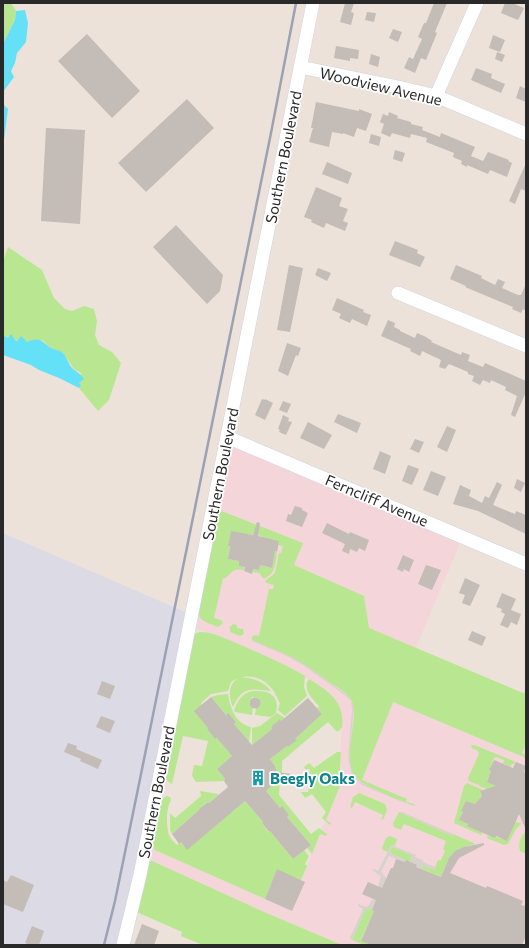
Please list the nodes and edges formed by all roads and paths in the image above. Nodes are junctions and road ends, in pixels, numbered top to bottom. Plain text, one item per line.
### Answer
1 (313, 3) edge
2 (477, 3) edge
3 (300, 67) junction
4 (436, 96) junction
5 (526, 134) edge
6 (398, 293) dead end
7 (526, 346) edge
8 (227, 437) junction
9 (526, 564) edge
10 (123, 945) edge

1 - 3 street, Southern Boulevard
2 - 4 street
3 - 4 street, Woodview Avenue
3 - 8 street, Southern Boulevard
4 - 5 street, Woodview Avenue
6 - 7 street
8 - 9 street, Ferncliff Avenue
8 - 10 street, Southern Boulevard

